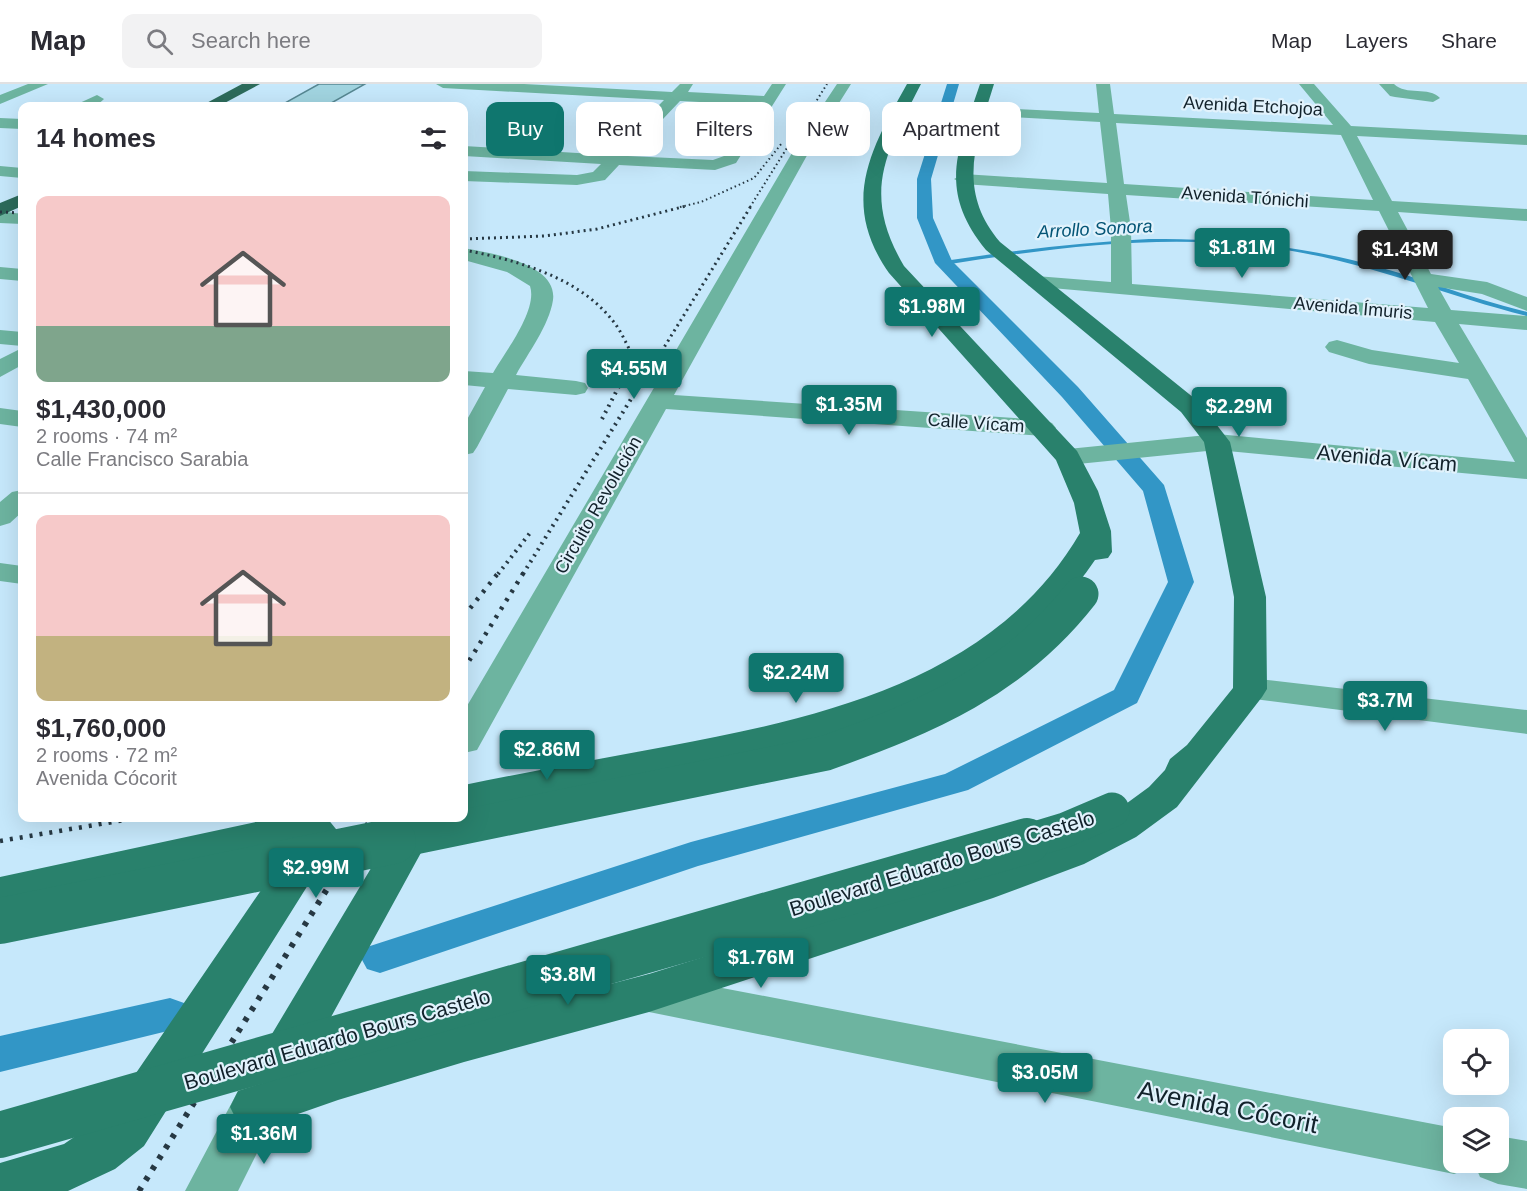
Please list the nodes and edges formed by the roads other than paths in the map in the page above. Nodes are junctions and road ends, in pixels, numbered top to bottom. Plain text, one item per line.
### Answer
1 (19, 84) edge
2 (41, 84) edge
3 (252, 84) edge
4 (442, 84) edge
5 (689, 84) edge
6 (779, 84) edge
7 (844, 84) edge
8 (914, 84) edge
9 (987, 84) edge
10 (1103, 84) edge
11 (1306, 84) edge
12 (1386, 84) edge
13 (472, 85) edge
14 (0, 91) edge
15 (677, 96) junction
16 (1433, 98) dead end
17 (97, 99) dead end
18 (0, 100) edge
19 (448, 101) dead end
20 (767, 101) junction
21 (90, 102) edge
22 (216, 102) edge
23 (981, 102) edge
24 (1021, 113) edge
25 (1108, 118) junction
26 (0, 123) edge
27 (18, 124) edge
28 (1346, 130) junction
29 (1527, 140) edge
30 (468, 152) edge
31 (968, 156) edge
32 (615, 161) junction
33 (0, 171) edge
34 (18, 173) edge
35 (468, 176) edge
36 (963, 179) junction
37 (1116, 189) junction
38 (18, 201) edge
39 (1387, 206) junction
40 (0, 210) edge
41 (1527, 215) edge
42 (0, 217) edge
43 (18, 219) edge
44 (468, 255) edge
45 (0, 273) edge
46 (18, 275) edge
47 (1426, 279) junction
48 (1036, 282) junction
49 (1122, 289) junction
50 (1527, 304) edge
51 (1443, 316) junction
52 (0, 320) edge
53 (1527, 323) edge
54 (14, 340) edge
55 (1337, 347) dead end
56 (0, 370) edge
57 (1476, 373) junction
58 (468, 378) edge
59 (500, 382) junction
60 (576, 388) dead end
61 (658, 401) junction
62 (0, 416) edge
63 (18, 418) edge
64 (1043, 428) junction
65 (468, 440) edge
66 (1211, 443) junction
67 (1075, 456) junction
68 (1527, 460) edge
69 (1527, 471) edge
70 (18, 501) edge
71 (0, 517) edge
72 (1096, 531) junction
73 (0, 556) edge
74 (18, 558) edge
75 (0, 572) edge
76 (18, 574) edge
77 (1250, 689) junction
78 (1527, 723) edge
79 (468, 734) edge
80 (1200, 754) junction
81 (468, 797) edge
82 (418, 822) edge
83 (0, 893) edge
84 (0, 921) edge
85 (649, 993) junction
86 (255, 1107) junction
87 (0, 1135) edge
88 (1443, 1149) edge
89 (1509, 1162) edge
90 (1527, 1165) edge
91 (0, 1187) edge
92 (211, 1191) edge

1 - 14 street
2 - 18 street
3 - 22 highway
4 - 13 street
5 - 15 street
6 - 20 street
7 - 61 street, Circuito Revolución
8 - 64 main road
9 - 23 main road
10 - 25 street
11 - 28 street
12 - 16 street
13 - 15 street
13 - 19 street
15 - 20 street
15 - 32 street
17 - 21 street
20 - 32 street
24 - 25 street, Avenida Etchojoa
25 - 28 street, Avenida Etchojoa
25 - 37 street
26 - 27 street
28 - 29 street, Avenida Etchojoa
28 - 39 street
30 - 32 street
31 - 36 main road
32 - 35 street
33 - 34 street
36 - 37 street, Avenida Tónichi
36 - 48 main road
37 - 39 street, Avenida Tónichi
37 - 49 street
38 - 40 highway
39 - 41 street, Avenida Tónichi
39 - 47 street
42 - 43 street
44 - 59 street
45 - 46 street
47 - 50 street
47 - 51 street
48 - 49 street, Avenida Ímuris
48 - 66 main road
49 - 51 street, Avenida Ímuris
51 - 53 street, Avenida Ímuris
51 - 57 street
52 - 54 street
54 - 56 street
55 - 57 street
57 - 68 street
58 - 59 street
59 - 60 street
59 - 65 street
61 - 64 street, Calle Vícam
61 - 79 street, Circuito Revolución
62 - 63 street
64 - 67 main road
66 - 67 street, Avenida Vícam
66 - 69 street, Avenida Vícam
66 - 77 main road
67 - 72 main road
70 - 71 street
72 - 81 main road
72 - 84 main road, bridge
73 - 74 street
75 - 76 street
77 - 78 street
77 - 80 main road, Boulevard Eduardo Bours Castelo
80 - 85 main road
80 - 87 main road, Boulevard Eduardo Bours Castelo, bridge
82 - 86 main road
83 - 91 main road
85 - 86 main road
85 - 88 street, Avenida Cócorit
86 - 92 street
89 - 90 street

